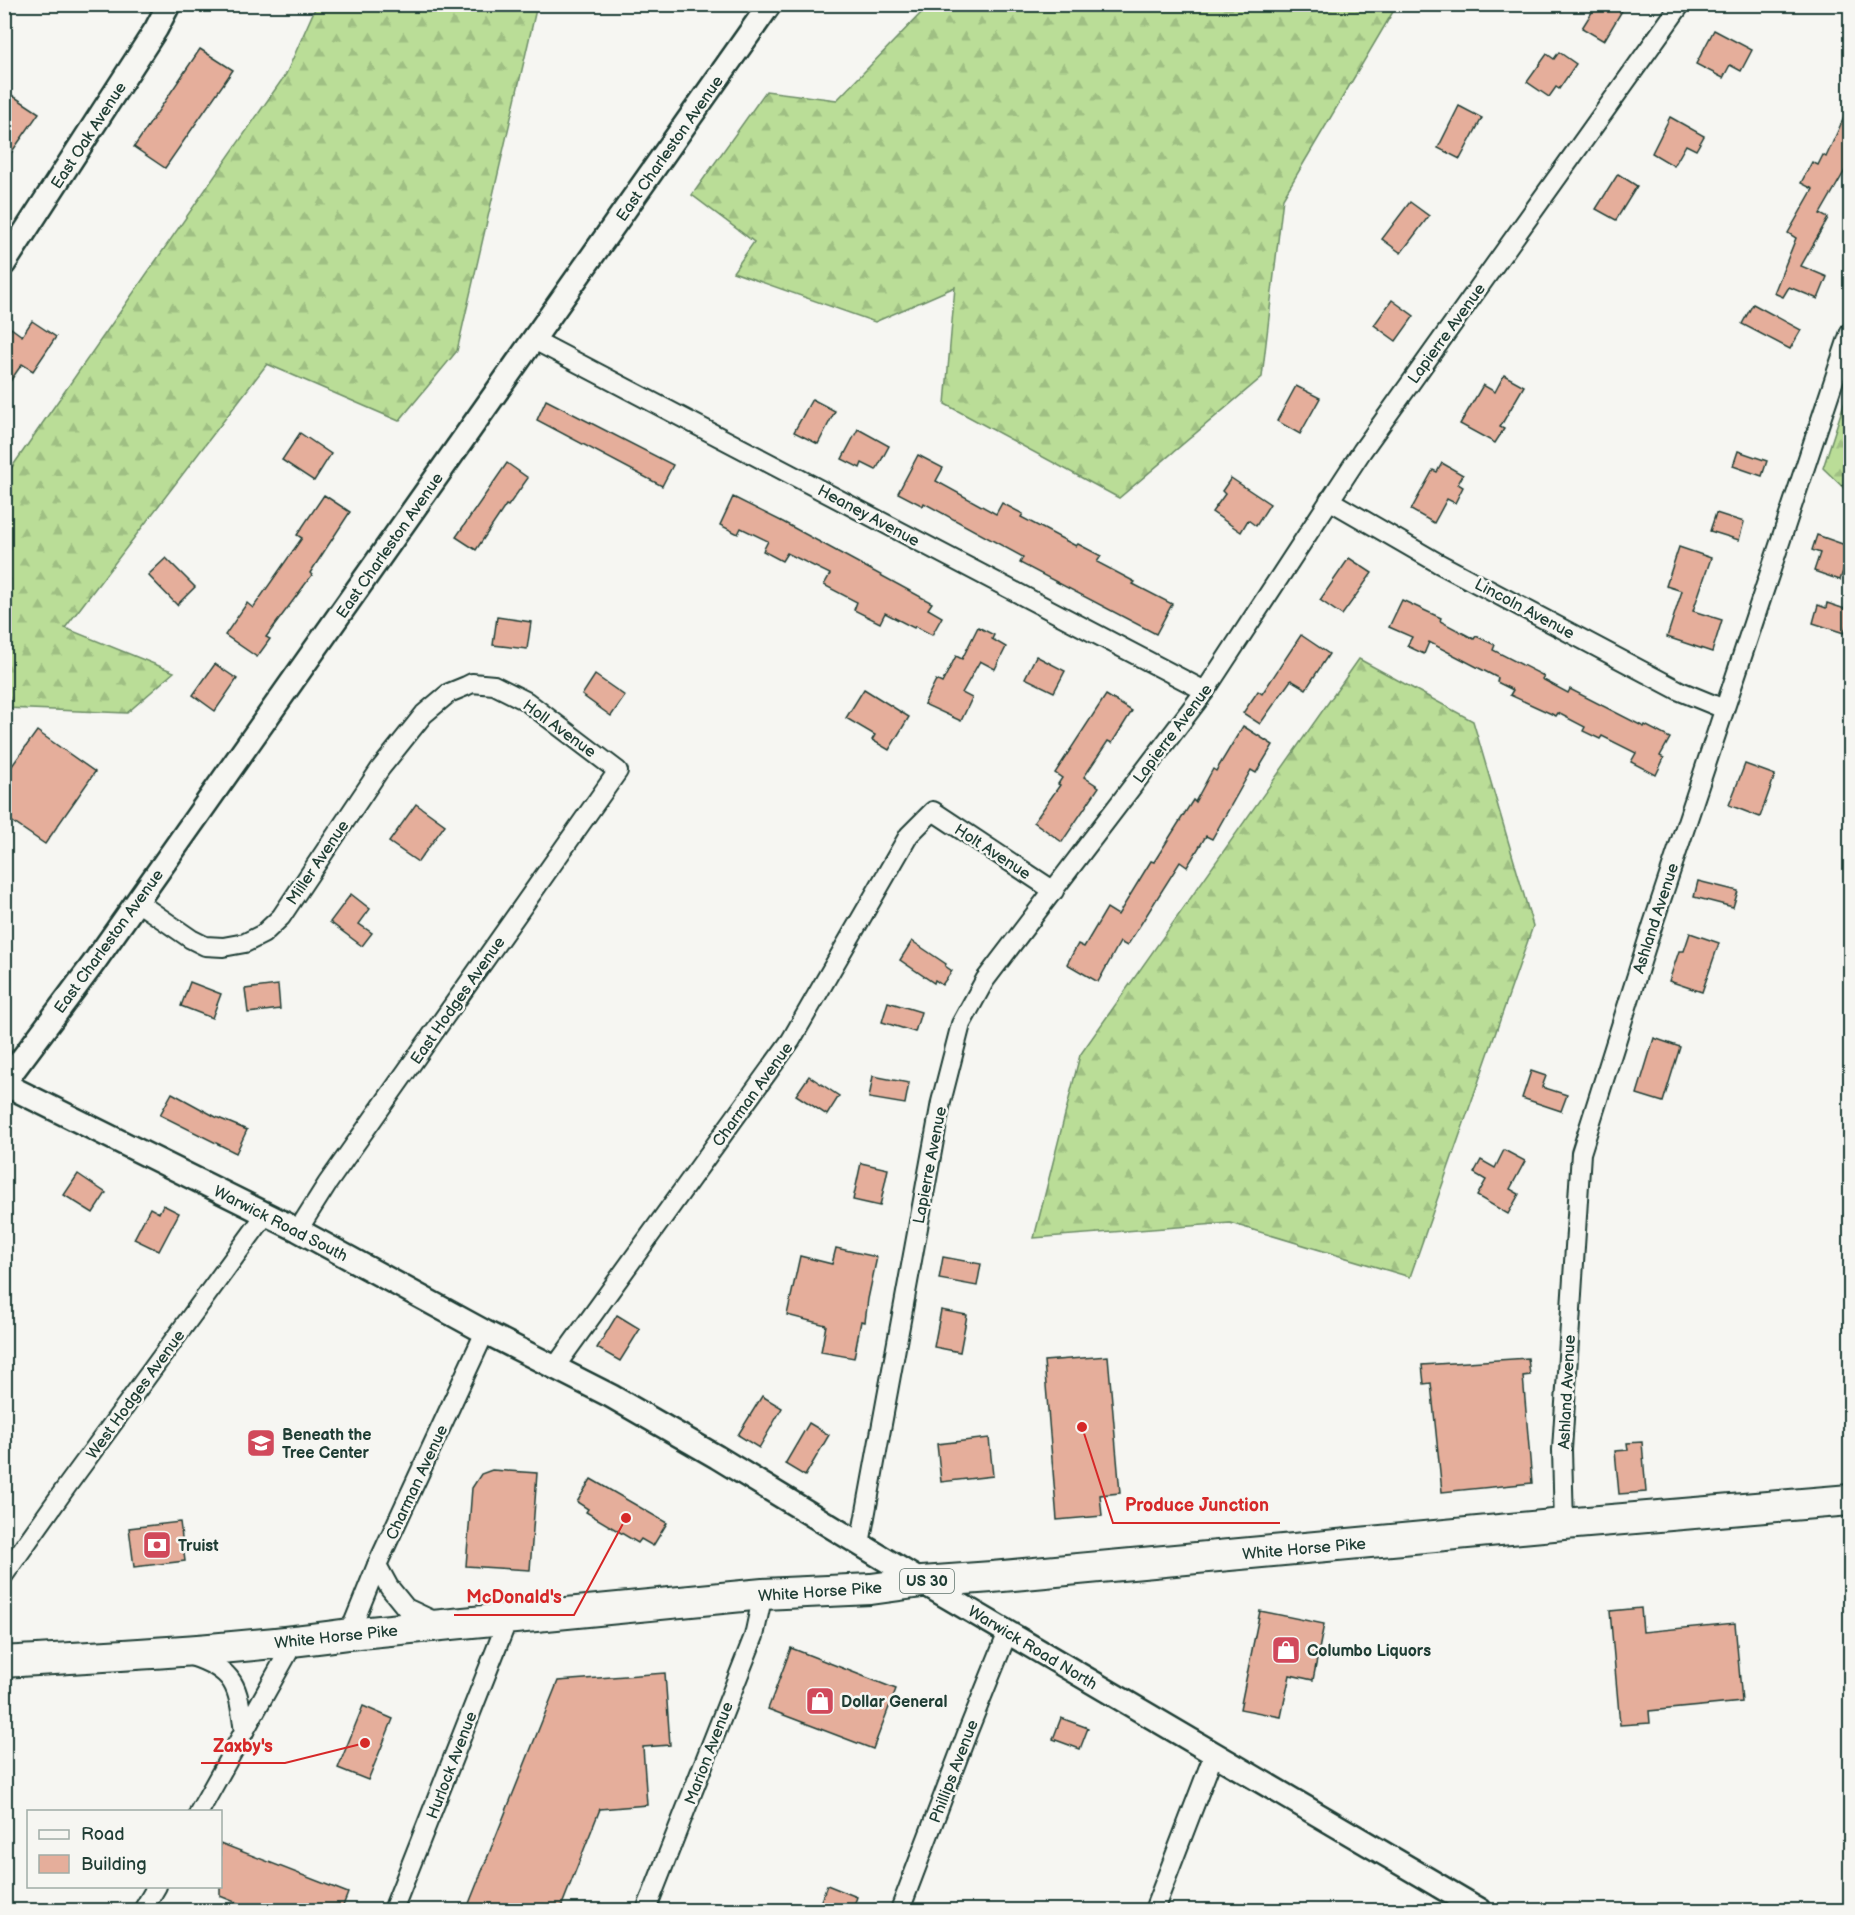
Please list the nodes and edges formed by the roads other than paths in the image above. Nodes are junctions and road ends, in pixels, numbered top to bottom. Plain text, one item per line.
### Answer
1 (169, 4) edge
2 (770, 4) edge
3 (1681, 4) edge
4 (4, 264) edge
5 (1850, 335) edge
6 (534, 340) junction
7 (1329, 500) junction
8 (466, 686) joint
9 (1205, 691) junction
10 (1724, 710) junction
11 (618, 771) joint
12 (933, 811) joint
13 (1054, 891) junction
14 (136, 901) junction
15 (4, 1083) edge
16 (266, 1214) junction
17 (298, 1230) junction
18 (485, 1332) junction
19 (555, 1367) junction
20 (1851, 1500) edge
21 (1564, 1524) junction
22 (860, 1544) junction
23 (377, 1565) junction
24 (4, 1575) edge
25 (922, 1582) junction
26 (763, 1594) junction
27 (508, 1619) junction
28 (443, 1625) junction
29 (1008, 1632) junction
30 (349, 1634) junction
31 (294, 1642) junction
32 (178, 1651) junction
33 (4, 1662) edge
34 (244, 1732) junction
35 (1214, 1754) junction
36 (200, 1810) edge
37 (156, 1888) edge
38 (1455, 1904) edge
39 (143, 1911) edge
40 (393, 1911) edge
41 (646, 1911) edge
42 (900, 1911) edge
43 (1154, 1911) edge
44 (1480, 1911) edge

1 - 4 street, East Oak Avenue
2 - 6 street, East Charleston Avenue
3 - 7 street, Lapierre Avenue
5 - 10 street, Ashland Avenue
6 - 9 street, Heaney Avenue
6 - 14 street, East Charleston Avenue
7 - 9 street, Lapierre Avenue
7 - 10 street, Lincoln Avenue
8 - 11 street, Holl Avenue
8 - 14 street, Miller Avenue
9 - 13 street, Lapierre Avenue
10 - 21 street, Ashland Avenue
11 - 17 street, East Hodges Avenue
12 - 13 street, Holt Avenue
12 - 19 street, Charman Avenue
13 - 22 street, Lapierre Avenue
14 - 15 street, East Charleston Avenue
15 - 16 street, Warwick Road South
16 - 17 street, Warwick Road South
16 - 24 street, West Hodges Avenue
17 - 18 street, Warwick Road South
18 - 19 street, Warwick Road South
18 - 23 street, Charman Avenue
19 - 22 street, Warwick Road North
20 - 21 highway, White Horse Pike / US 30
21 - 25 highway, White Horse Pike / US 30
22 - 25 street, Warwick Road North
23 - 28 street
23 - 30 street, Charman Avenue
25 - 26 highway, White Horse Pike / US 30
25 - 29 street, Warwick Road North
26 - 27 highway, White Horse Pike / US 30
26 - 41 street, Marion Avenue
27 - 28 highway, White Horse Pike / US 30
27 - 40 street, Hurlock Avenue
28 - 30 highway, White Horse Pike / US 30
29 - 35 street, Warwick Road North
29 - 42 street, Phillips Avenue
30 - 31 highway, White Horse Pike / US 30
31 - 32 highway, White Horse Pike / US 30
31 - 34 street
32 - 33 highway, White Horse Pike / US 30
32 - 34 street
34 - 36 street
35 - 38 street, Warwick Road North
35 - 43 street
37 - 39 street
38 - 44 street, Warwick Road North

